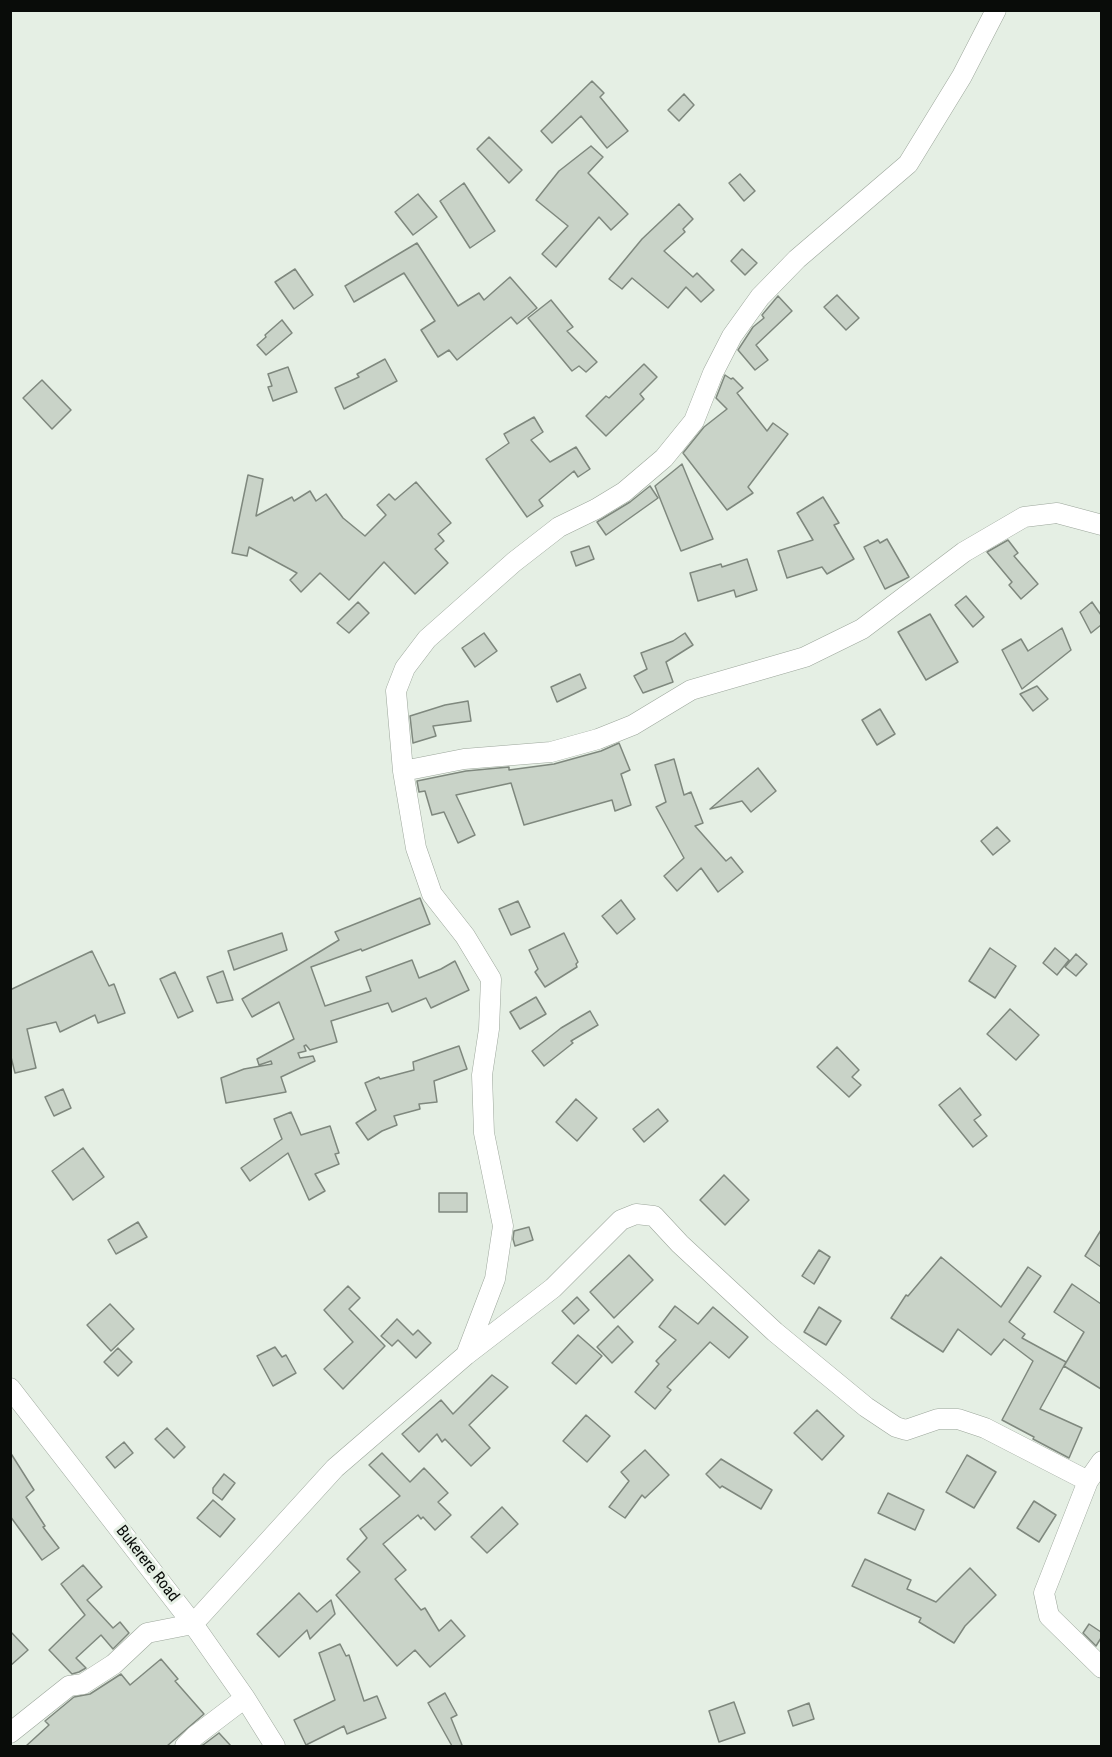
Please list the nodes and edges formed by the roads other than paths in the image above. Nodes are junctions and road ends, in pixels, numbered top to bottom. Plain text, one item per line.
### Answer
1 (996, 10) edge
2 (1101, 525) edge
3 (403, 771) junction
4 (466, 1355) junction
5 (11, 1391) edge
6 (1101, 1461) edge
7 (1088, 1481) junction
8 (193, 1624) junction
9 (1101, 1668) edge
10 (245, 1698) junction
11 (10, 1733) edge
12 (185, 1746) edge
13 (275, 1746) edge

1 - 3 street
2 - 3 street
3 - 4 street
4 - 7 street
4 - 8 street
5 - 8 street, Bukerere Road
6 - 7 street
7 - 9 street
8 - 10 street, Bukerere Road
8 - 11 street
10 - 12 street
10 - 13 street, Bukerere Road

